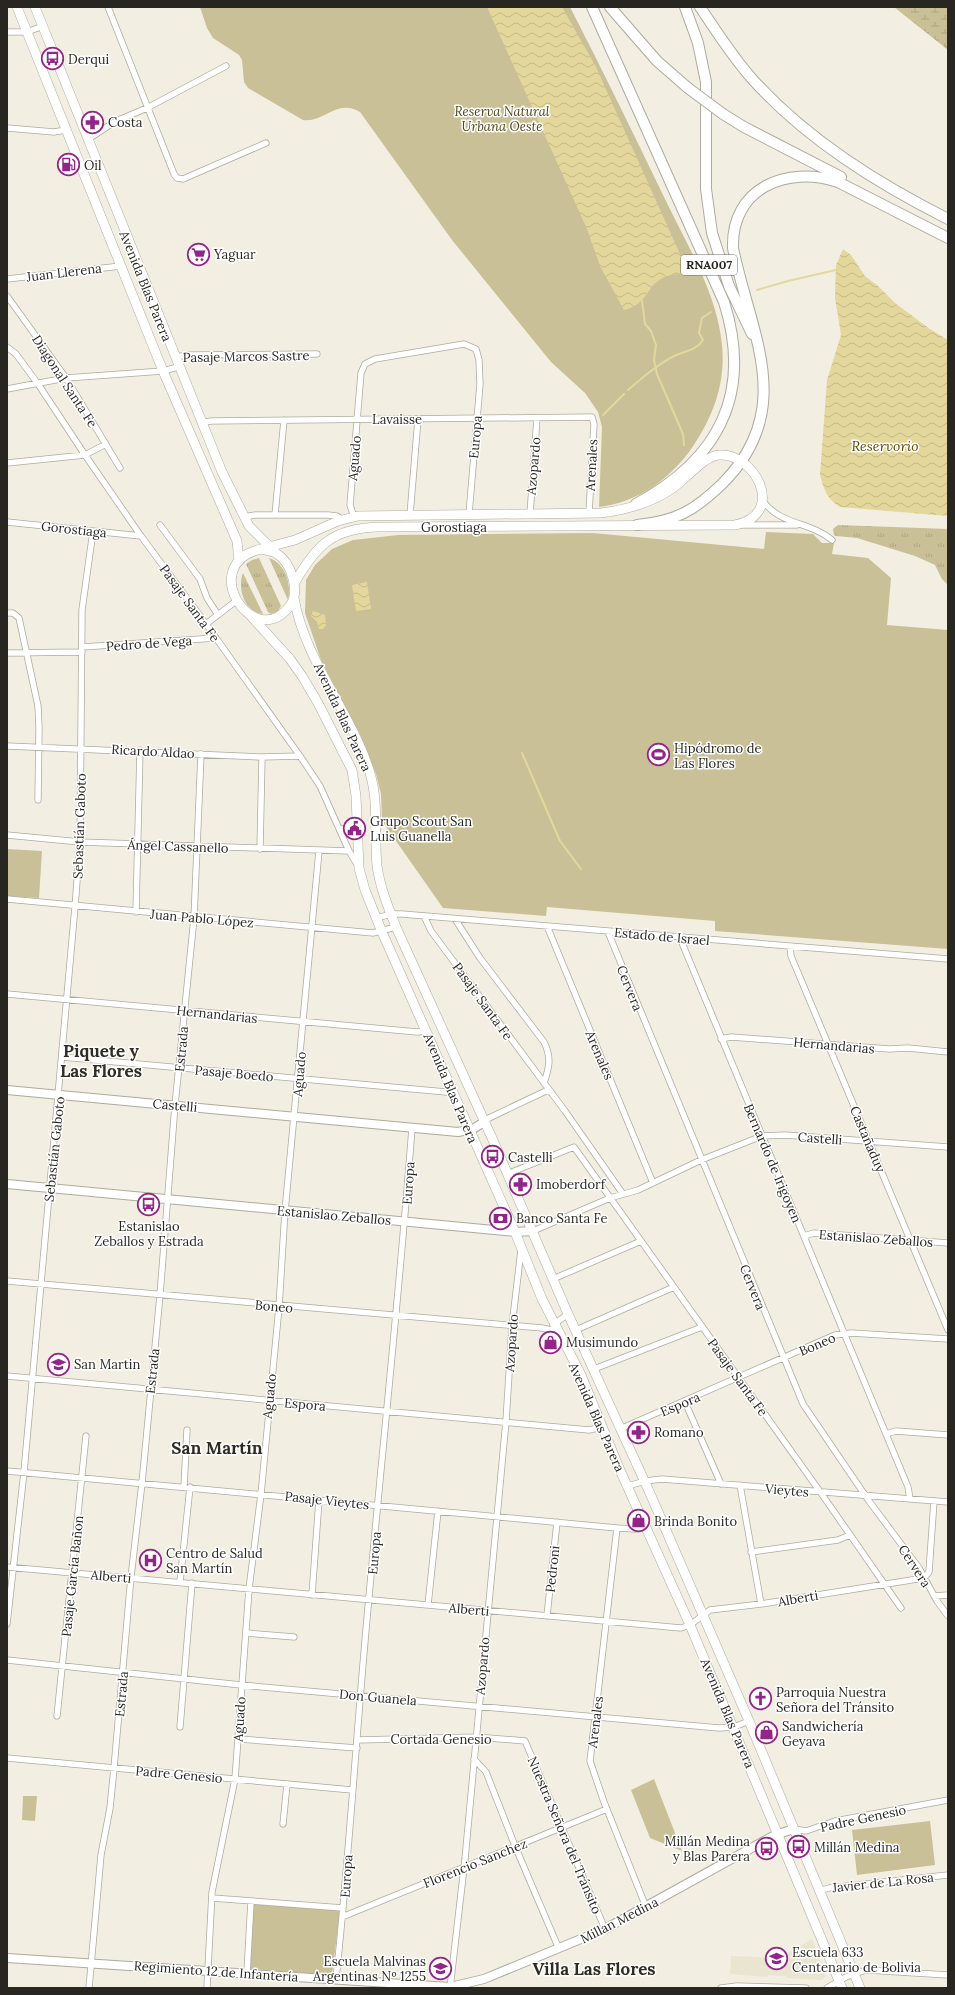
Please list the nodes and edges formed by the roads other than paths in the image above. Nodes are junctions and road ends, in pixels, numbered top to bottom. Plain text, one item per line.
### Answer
1 (17, 7) edge
2 (35, 7) edge
3 (108, 7) edge
4 (592, 7) edge
5 (610, 7) edge
6 (685, 7) edge
7 (700, 7) edge
8 (43, 26) junction
9 (7, 32) edge
10 (27, 32) junction
11 (226, 66) dead end
12 (148, 108) junction
13 (7, 128) edge
14 (66, 130) junction
15 (87, 140) junction
16 (266, 143) dead end
17 (948, 219) edge
18 (948, 233) edge
19 (948, 238) edge
20 (121, 266) junction
21 (7, 279) edge
22 (7, 296) edge
23 (7, 347) edge
24 (760, 352) junction
25 (317, 354) dead end
26 (174, 357) junction
27 (178, 367) junction
28 (163, 371) junction
29 (361, 374) joint
30 (66, 378) junction
31 (38, 384) junction
32 (7, 389) edge
33 (592, 417) joint
34 (537, 418) junction
35 (358, 419) junction
36 (418, 419) junction
37 (476, 419) junction
38 (284, 420) junction
39 (201, 423) junction
40 (106, 444) junction
41 (85, 455) junction
42 (741, 462) junction
43 (7, 463) edge
44 (120, 468) dead end
45 (762, 500) junction
46 (636, 504) junction
47 (589, 513) junction
48 (454, 514) junction
49 (469, 514) junction
50 (530, 514) junction
51 (275, 515) junction
52 (410, 515) junction
53 (244, 517) junction
54 (354, 517) junction
55 (343, 520) junction
56 (7, 522) edge
57 (160, 525) dead end
58 (637, 525) junction
59 (736, 525) junction
60 (801, 526) junction
61 (453, 527) junction
62 (93, 531) junction
63 (141, 536) junction
64 (832, 540) dead end
65 (270, 546) junction
66 (261, 549) junction
67 (276, 554) junction
68 (239, 561) junction
69 (294, 584) junction
70 (294, 598) junction
71 (236, 602) junction
72 (10, 613) edge
73 (249, 614) junction
74 (218, 615) junction
75 (206, 624) junction
76 (216, 638) junction
77 (82, 650) junction
78 (25, 652) junction
79 (7, 653) edge
80 (7, 746) edge
81 (39, 747) junction
82 (81, 748) junction
83 (140, 750) junction
84 (201, 754) junction
85 (300, 756) junction
86 (262, 757) junction
87 (38, 800) dead end
88 (357, 821) junction
89 (338, 828) junction
90 (7, 835) edge
91 (80, 842) junction
92 (138, 844) junction
93 (197, 846) junction
94 (260, 849) junction
95 (319, 851) junction
96 (349, 851) junction
97 (359, 868) junction
98 (7, 899) edge
99 (75, 907) junction
100 (136, 912) junction
101 (391, 914) junction
102 (424, 916) junction
103 (194, 918) junction
104 (377, 918) junction
105 (455, 919) junction
106 (546, 926) junction
107 (396, 927) junction
108 (312, 928) junction
109 (382, 932) junction
110 (608, 932) junction
111 (680, 938) junction
112 (790, 947) junction
113 (948, 959) edge
114 (7, 994) edge
115 (7, 998) edge
116 (67, 1000) junction
117 (184, 1011) junction
118 (303, 1023) junction
119 (426, 1031) junction
120 (721, 1039) junction
121 (828, 1043) junction
122 (948, 1052) edge
123 (62, 1057) junction
124 (179, 1068) junction
125 (298, 1078) junction
126 (544, 1083) junction
127 (7, 1090) edge
128 (548, 1090) junction
129 (453, 1091) junction
130 (59, 1094) junction
131 (175, 1105) junction
132 (295, 1116) junction
133 (484, 1122) junction
134 (412, 1128) junction
135 (469, 1131) junction
136 (762, 1136) junction
137 (869, 1142) junction
138 (948, 1148) edge
139 (701, 1160) junction
140 (507, 1174) junction
141 (653, 1183) junction
142 (7, 1184) edge
143 (50, 1188) junction
144 (623, 1194) junction
145 (610, 1198) junction
146 (168, 1200) junction
147 (285, 1211) junction
148 (405, 1222) junction
149 (533, 1231) junction
150 (515, 1232) junction
151 (804, 1236) junction
152 (911, 1239) junction
153 (641, 1241) junction
154 (948, 1243) edge
155 (521, 1248) junction
156 (553, 1279) junction
157 (7, 1281) edge
158 (41, 1284) junction
159 (674, 1287) junction
160 (160, 1295) junction
161 (278, 1307) junction
162 (568, 1314) junction
163 (396, 1317) junction
164 (554, 1324) junction
165 (512, 1326) junction
166 (702, 1327) junction
167 (542, 1328) junction
168 (576, 1330) junction
169 (948, 1330) edge
170 (844, 1333) junction
171 (560, 1338) junction
172 (948, 1338) edge
173 (783, 1359) junction
174 (594, 1369) junction
175 (7, 1376) edge
176 (739, 1378) junction
177 (32, 1379) junction
178 (150, 1390) junction
179 (268, 1401) junction
180 (685, 1402) junction
181 (388, 1412) junction
182 (506, 1421) junction
183 (603, 1427) junction
184 (620, 1429) junction
185 (187, 1430) dead end
186 (886, 1434) junction
187 (948, 1435) edge
188 (86, 1436) dead end
189 (7, 1471) edge
190 (24, 1472) junction
191 (82, 1477) junction
192 (645, 1481) junction
193 (142, 1482) junction
194 (721, 1484) junction
195 (740, 1485) junction
196 (628, 1486) junction
197 (184, 1487) junction
198 (190, 1487) junction
199 (822, 1493) junction
200 (261, 1494) junction
201 (866, 1496) junction
202 (910, 1499) junction
203 (319, 1500) junction
204 (934, 1501) junction
205 (948, 1502) edge
206 (378, 1505) junction
207 (438, 1511) junction
208 (496, 1517) junction
209 (557, 1522) junction
210 (647, 1527) junction
211 (616, 1528) junction
212 (850, 1535) junction
213 (752, 1552) junction
214 (10, 1567) edge
215 (72, 1573) junction
216 (131, 1577) junction
217 (924, 1578) junction
218 (180, 1582) junction
219 (192, 1583) junction
220 (883, 1583) junction
221 (249, 1589) junction
222 (312, 1595) junction
223 (948, 1595) edge
224 (934, 1596) junction
225 (370, 1600) junction
226 (761, 1604) junction
227 (428, 1606) junction
228 (900, 1608) dead end
229 (487, 1611) junction
230 (702, 1614) junction
231 (547, 1616) junction
232 (948, 1616) edge
233 (606, 1622) junction
234 (7, 1624) edge
235 (690, 1625) junction
236 (246, 1633) junction
237 (294, 1637) dead end
238 (7, 1660) edge
239 (62, 1666) junction
240 (123, 1672) junction
241 (184, 1678) junction
242 (241, 1685) junction
243 (361, 1695) junction
244 (479, 1707) junction
245 (57, 1716) dead end
246 (595, 1717) junction
247 (749, 1721) junction
248 (180, 1727) dead end
249 (734, 1727) junction
250 (476, 1737) junction
251 (238, 1739) junction
252 (358, 1740) junction
253 (525, 1741) joint
254 (357, 1748) junction
255 (7, 1758) edge
256 (474, 1759) junction
257 (114, 1768) junction
258 (235, 1779) junction
259 (287, 1784) junction
260 (352, 1790) junction
261 (948, 1800) edge
262 (607, 1809) junction
263 (283, 1824) dead end
264 (560, 1828) junction
265 (794, 1829) junction
266 (779, 1834) junction
267 (515, 1846) junction
268 (464, 1868) junction
269 (948, 1875) edge
270 (819, 1891) junction
271 (212, 1898) junction
272 (251, 1901) junction
273 (646, 1907) junction
274 (343, 1908) junction
275 (342, 1917) junction
276 (605, 1929) junction
277 (559, 1949) junction
278 (7, 1958) edge
279 (91, 1964) junction
280 (208, 1971) junction
281 (247, 1973) junction
282 (854, 1974) junction
283 (948, 1975) edge
284 (336, 1979) junction
285 (841, 1985) edge
286 (89, 1988) edge
287 (207, 1988) edge
288 (450, 1988) edge
289 (721, 1988) edge
290 (806, 1988) edge
291 (827, 1988) edge
292 (860, 1988) edge

1 - 10 main road, Avenida Blas Parera
2 - 8 main road, Avenida Blas Parera
3 - 12 street
4 - 46 highway, RNA007
5 - 18 highway, bridge
6 - 24 highway, RNA007
7 - 17 highway
8 - 10 street
8 - 15 main road, Avenida Blas Parera
9 - 10 street
10 - 14 main road, Avenida Blas Parera
11 - 12 street
12 - 15 street
12 - 16 street
13 - 14 street
14 - 20 main road, Avenida Blas Parera
15 - 26 main road, Avenida Blas Parera
19 - 24 highway
20 - 21 street, Juan Llerena
20 - 28 main road, Avenida Blas Parera
22 - 30 street, Diagonal Santa Fe
23 - 31 street, Pasaje Santa Fe
24 - 42 highway, RNA007
25 - 26 street, Pasaje Marcos Sastre
26 - 27 main road, Avenida Blas Parera
27 - 28 street
27 - 39 main road, Avenida Blas Parera
28 - 30 street
28 - 68 main road, Avenida Blas Parera
29 - 35 street, Aguado
29 - 37 street, Europa
30 - 31 street
30 - 40 street, Diagonal Santa Fe
31 - 32 street
31 - 41 street, Pasaje Santa Fe
33 - 34 street, Lavaisse
33 - 47 street, Arenales
34 - 37 street, Lavaisse
34 - 50 street, Azopardo
35 - 36 street, Lavaisse
35 - 38 street, Lavaisse
35 - 54 street, Aguado
36 - 37 street, Lavaisse
36 - 52 street
37 - 49 street, Europa
38 - 39 street, Lavaisse
38 - 51 street
39 - 53 main road, Avenida Blas Parera
40 - 41 street
40 - 44 street, Diagonal Santa Fe
41 - 43 street
41 - 63 street, Pasaje Santa Fe
42 - 45 main road
42 - 46 main road, Gorostiaga
42 - 58 highway, RNA007
45 - 59 main road
45 - 60 street
46 - 47 main road, Gorostiaga
47 - 50 main road, Gorostiaga
48 - 49 main road, Gorostiaga
48 - 52 main road, Gorostiaga
48 - 61 main road
49 - 50 main road, Gorostiaga
51 - 53 street, Gorostiaga
51 - 55 street, Gorostiaga
52 - 54 main road, Gorostiaga
53 - 65 main road, Avenida Blas Parera
54 - 55 main road, Gorostiaga
55 - 65 main road, Gorostiaga
56 - 62 street, Gorostiaga
57 - 74 street
58 - 59 main road, Gorostiaga
58 - 61 main road, Gorostiaga
59 - 60 street
60 - 64 street
61 - 69 main road, Gorostiaga
62 - 63 street, Gorostiaga
62 - 77 street, Sebastián Gaboto
63 - 75 street, Pasaje Santa Fe
65 - 66 main road, Gorostiaga
65 - 67 main road, Avenida Blas Parera
66 - 67 main road
66 - 68 main road, Gorostiaga
67 - 69 main road
68 - 71 main road
69 - 70 main road
70 - 73 main road
70 - 101 main road, Avenida Blas Parera
71 - 73 main road
71 - 74 street, Pedro de Vega
72 - 78 street
73 - 88 main road, Avenida Blas Parera
74 - 75 street, Pedro de Vega
75 - 76 street, Pasaje Santa Fe
76 - 77 street, Pedro de Vega
76 - 85 street, Pasaje Santa Fe
77 - 78 street, Pedro de Vega
77 - 82 street, Sebastián Gaboto
78 - 79 street, Pedro de Vega
78 - 81 street
80 - 81 street, Ricardo Aldao
81 - 82 street, Ricardo Aldao
81 - 87 street
82 - 83 street, Ricardo Aldao
82 - 91 street, Sebastián Gaboto
83 - 84 street, Ricardo Aldao
83 - 92 street
84 - 86 street, Ricardo Aldao
84 - 93 street, Estrada
85 - 86 street, Ricardo Aldao
85 - 89 street, Pasaje Santa Fe
86 - 94 street
88 - 89 street
88 - 97 main road, Avenida Blas Parera
89 - 96 street, Pasaje Santa Fe
90 - 91 street, Ángel Cassanello
91 - 92 street, Ángel Cassanello
91 - 99 street, Sebastián Gaboto
92 - 93 street, Ángel Cassanello
92 - 100 street
93 - 94 street, Ángel Cassanello
93 - 103 street, Estrada
94 - 95 street, Ángel Cassanello
95 - 96 street, Ángel Cassanello
95 - 108 street, Aguado
96 - 97 street, Pasaje Santa Fe
97 - 104 main road, Avenida Blas Parera
98 - 99 street, Juan Pablo López
99 - 100 street, Juan Pablo López
99 - 116 street, Sebastián Gaboto
100 - 103 street, Juan Pablo López
101 - 102 street, Estado de Israel
101 - 104 street, Estado de Israel
101 - 107 main road, Avenida Blas Parera
102 - 105 street, Estado de Israel
102 - 126 street, Pasaje Santa Fe
103 - 108 street, Juan Pablo López
103 - 117 street, Estrada
104 - 109 main road, Avenida Blas Parera
105 - 106 street, Estado de Israel
105 - 126 street, Pasaje Santa Fe
106 - 110 street, Estado de Israel
106 - 141 street, Arenales
107 - 109 street, Juan Pablo López
107 - 133 main road, Avenida Blas Parera
108 - 109 street, Juan Pablo López
108 - 118 street, Aguado
109 - 119 main road, Avenida Blas Parera
110 - 111 street, Estado de Israel
110 - 139 street, Cervera
111 - 112 street, Estado de Israel
111 - 120 street, Bernardo de Irigoyen
112 - 113 street, Estado de Israel
112 - 121 street, Castañaduy
114 - 115 street
114 - 116 street, Hernandarias
116 - 117 street, Hernandarias
116 - 123 street, Sebastián Gaboto
117 - 118 street, Hernandarias
117 - 124 street, Estrada
118 - 119 street, Hernandarias
118 - 125 street, Aguado
119 - 129 main road, Avenida Blas Parera
120 - 121 street, Hernandarias
120 - 136 street, Bernardo de Irigoyen
121 - 122 street, Hernandarias
121 - 137 street, Castañaduy
123 - 124 street, Pasaje Boedo
123 - 130 street, Sebastián Gaboto
124 - 125 street, Pasaje Boedo
124 - 131 street, Estrada
125 - 129 street, Pasaje Boedo
125 - 132 street, Aguado
126 - 128 street, Pasaje Santa Fe
127 - 130 main road, Castelli
128 - 133 street
128 - 144 street, Pasaje Santa Fe
129 - 135 main road, Avenida Blas Parera
130 - 131 main road, Castelli
130 - 143 street, Sebastián Gaboto
131 - 132 main road, Castelli
131 - 146 street, Estrada
132 - 134 main road, Castelli
132 - 147 street, Aguado
133 - 135 main road
133 - 140 main road, Avenida Blas Parera
134 - 135 main road, Castelli
134 - 148 street, Europa
135 - 150 main road, Avenida Blas Parera
136 - 137 street, Castelli
136 - 139 street, Castelli
136 - 151 street, Bernardo de Irigoyen
137 - 138 street, Castelli
137 - 152 street, Castañaduy
139 - 141 street, Castelli
139 - 173 street, Cervera
140 - 145 street, Pasaje Santa Fe
140 - 149 main road, Avenida Blas Parera
141 - 144 street, Estanislao Zeballos
142 - 143 main road, Estanislao Zeballos
143 - 146 main road, Estanislao Zeballos
143 - 158 street, Sebastián Gaboto
144 - 145 street, Estanislao Zeballos
145 - 149 street, Estanislao Zeballos
145 - 153 street, Pasaje Santa Fe
146 - 147 main road, Estanislao Zeballos
146 - 160 street, Estrada
147 - 148 main road, Estanislao Zeballos
147 - 161 street, Aguado
148 - 150 main road, Estanislao Zeballos
148 - 163 street, Europa
149 - 150 main road, Estanislao Zeballos
149 - 156 main road, Avenida Blas Parera
150 - 155 main road, Avenida Blas Parera
151 - 152 street, Estanislao Zeballos
151 - 170 street, Bernardo de Irigoyen
152 - 154 street, Estanislao Zeballos
152 - 169 street, Castañaduy
153 - 156 street
153 - 159 street, Pasaje Santa Fe
155 - 164 main road, Avenida Blas Parera
155 - 165 street, Azopardo
156 - 162 main road, Avenida Blas Parera
157 - 158 street, Boneo
158 - 160 street, Boneo
158 - 177 street, Sebastián Gaboto
159 - 166 street, Pasaje Santa Fe
159 - 168 street
160 - 161 street, Boneo
160 - 178 street, Estrada
161 - 163 street, Boneo
161 - 179 street, Aguado
162 - 164 street, Boneo
162 - 168 main road, Avenida Blas Parera
163 - 165 street, Boneo
163 - 181 street, Europa
164 - 167 street, Boneo
164 - 171 main road, Avenida Blas Parera
165 - 167 street, Boneo
165 - 182 street, Azopardo
166 - 174 street
166 - 176 street, Pasaje Santa Fe
167 - 171 street, Boneo
168 - 174 main road, Avenida Blas Parera
170 - 172 street, Boneo
170 - 173 street, Boneo
170 - 186 street, Bernardo de Irigoyen
171 - 183 main road, Avenida Blas Parera
173 - 176 street, Boneo
173 - 201 street, Cervera
174 - 184 main road, Avenida Blas Parera
175 - 177 street, Espora
176 - 180 street, Espora
176 - 199 street, Pasaje Santa Fe
177 - 178 street, Espora
177 - 190 street, Sebastián Gaboto
178 - 179 street, Espora
178 - 193 street, Estrada
179 - 181 street, Espora
179 - 200 street, Aguado
180 - 184 street, Espora
180 - 194 street
181 - 182 street, Espora
181 - 206 street, Europa
182 - 183 street, Espora
182 - 208 street, Azopardo
183 - 196 main road, Avenida Blas Parera
184 - 192 main road, Avenida Blas Parera
185 - 197 street
186 - 187 street
186 - 202 street, Bernardo de Irigoyen
188 - 191 street, Pasaje García Bañon
189 - 190 street, Pasaje Vieytes
190 - 191 street, Pasaje Vieytes
190 - 214 street, Sebastián Gaboto
191 - 193 street, Pasaje Vieytes
191 - 215 street, Pasaje García Bañon
192 - 194 street, Vieytes
192 - 196 street, Vieytes
192 - 230 main road, Avenida Blas Parera
193 - 197 street, Pasaje Vieytes
193 - 216 street, Estrada
194 - 195 street, Vieytes
195 - 199 street, Vieytes
195 - 213 street
196 - 210 main road, Avenida Blas Parera
197 - 198 street, Pasaje Vieytes
198 - 200 street, Pasaje Vieytes
198 - 218 street
199 - 201 street, Vieytes
199 - 212 street, Pasaje Santa Fe
200 - 203 street, Pasaje Vieytes
200 - 221 street, Aguado
201 - 202 street, Vieytes
201 - 217 street, Cervera
202 - 204 street, Vieytes
203 - 206 street, Pasaje Vieytes
203 - 222 street
204 - 205 street, Vieytes
204 - 217 street
206 - 207 street, Pasaje Vieytes
206 - 225 street, Europa
207 - 208 street, Pasaje Vieytes
207 - 227 street
208 - 209 street, Pasaje Vieytes
208 - 229 street, Azopardo
209 - 211 street, Pasaje Vieytes
209 - 231 street, Pedroni
210 - 211 street, Pasaje Vieytes
210 - 235 main road, Avenida Blas Parera
211 - 233 street, Arenales
212 - 213 street
212 - 220 street, Pasaje Santa Fe
213 - 226 street
214 - 215 street, Alberti
214 - 234 street, Sebastián Gaboto
215 - 216 street, Alberti
215 - 239 street, Pasaje García Bañon
216 - 218 street, Alberti
216 - 240 street, Estrada
217 - 220 street, Alberti
217 - 224 street, Cervera
218 - 219 street, Alberti
219 - 221 street, Alberti
219 - 241 street
220 - 226 street, Alberti
220 - 228 street, Pasaje Santa Fe
221 - 222 street, Alberti
221 - 236 street, Aguado
222 - 225 street, Alberti
223 - 224 street
224 - 232 street, Cervera
225 - 227 street, Alberti
225 - 243 street, Europa
226 - 230 street, Alberti
227 - 229 street, Alberti
229 - 231 street, Alberti
229 - 244 street, Azopardo
230 - 235 street, Alberti
230 - 247 main road, Avenida Blas Parera
231 - 233 street, Alberti
233 - 235 street, Alberti
233 - 246 street, Arenales
235 - 249 main road, Avenida Blas Parera
236 - 237 street
236 - 242 street, Aguado
238 - 239 street, Don Guanela
239 - 240 street, Don Guanela
239 - 245 street, Pasaje García Bañon
240 - 241 street, Don Guanela
240 - 257 street, Estrada
241 - 242 street, Don Guanela
241 - 248 street
242 - 243 street, Don Guanela
242 - 251 street, Aguado
243 - 244 street, Don Guanela
243 - 252 street, Europa
244 - 246 street, Don Guanela
244 - 250 street, Azopardo
246 - 249 street, Don Guanela
246 - 262 street, Arenales
247 - 249 street, Don Guanela
247 - 265 main road, Avenida Blas Parera
249 - 266 main road, Avenida Blas Parera
250 - 252 street, Cortada Genesio
250 - 253 street, Cortada Genesio
250 - 256 street, Azopardo
251 - 254 street
251 - 258 street, Aguado
252 - 254 street, Europa
253 - 264 street, Nuestra Señora del Tránsito
254 - 260 street, Europa
255 - 257 street, Padre Genesio
256 - 267 street
256 - 268 street, Azopardo
257 - 258 street, Padre Genesio
257 - 279 street, Estrada
258 - 259 street, Padre Genesio
258 - 271 street, Aguado
259 - 260 street, Padre Genesio
259 - 263 street
260 - 274 street, Europa
261 - 265 street, Padre Genesio
262 - 264 street, Florencio Sanchez
262 - 273 street, Arenales
264 - 267 street, Florencio Sanchez
264 - 276 street, Nuestra Señora del Tránsito
265 - 266 main road, Padre Genesio
265 - 270 main road, Avenida Blas Parera
266 - 273 main road, Millan Medina
266 - 285 main road, Avenida Blas Parera
267 - 268 street, Florencio Sanchez
267 - 277 street
268 - 275 street, Florencio Sanchez
268 - 288 street, Azopardo
269 - 270 street, Javier de La Rosa
270 - 282 main road, Avenida Blas Parera
271 - 272 street
271 - 280 street, Aguado
272 - 274 street
272 - 281 street
273 - 276 main road, Millan Medina
274 - 275 street, Europa
275 - 284 street, Europa
276 - 277 main road, Millan Medina
277 - 288 main road, Millan Medina
278 - 279 main road, Regimiento 12 de Infantería
279 - 280 main road, Regimiento 12 de Infantería
279 - 286 street, Estrada
280 - 281 main road, Regimiento 12 de Infantería
280 - 287 street, Aguado
281 - 284 main road, Regimiento 12 de Infantería
282 - 283 street
282 - 285 street
282 - 292 main road, Avenida Blas Parera
284 - 288 main road, Regimiento 12 de Infantería
285 - 291 street
289 - 290 street

